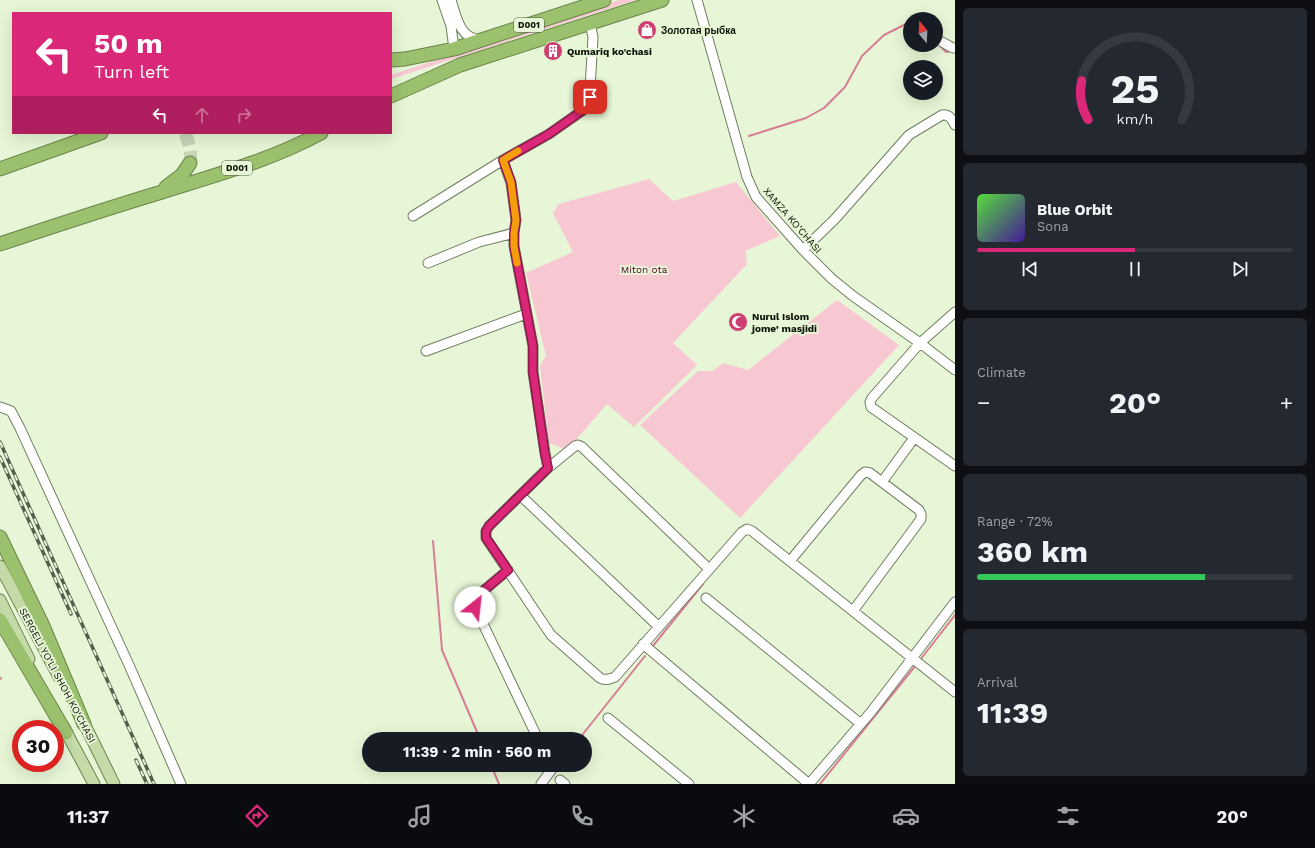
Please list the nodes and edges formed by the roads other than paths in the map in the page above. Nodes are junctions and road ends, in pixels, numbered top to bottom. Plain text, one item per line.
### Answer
1 (442, 0) edge
2 (451, 0) edge
3 (604, 0) edge
4 (662, 0) edge
5 (698, 0) edge
6 (590, 23) junction
7 (483, 40) junction
8 (943, 43) edge
9 (955, 48) edge
10 (454, 49) junction
11 (392, 60) edge
12 (392, 96) edge
13 (955, 125) edge
14 (98, 134) edge
15 (319, 134) edge
16 (503, 160) junction
17 (190, 163) tunnel mouth
18 (0, 168) edge
19 (151, 195) junction
20 (84, 216) junction
21 (413, 216) dead end
22 (514, 233) junction
23 (0, 244) edge
24 (0, 250) edge
25 (803, 250) junction
26 (428, 263) dead end
27 (955, 312) edge
28 (526, 314) junction
29 (920, 343) junction
30 (426, 351) dead end
31 (955, 370) edge
32 (0, 407) edge
33 (914, 438) junction
34 (955, 466) edge
35 (548, 468) junction
36 (882, 482) junction
37 (520, 496) junction
38 (0, 538) edge
39 (790, 562) junction
40 (0, 566) edge
41 (709, 569) junction
42 (508, 570) junction
43 (706, 598) dead end
44 (0, 600) edge
45 (955, 602) edge
46 (853, 612) junction
47 (0, 620) edge
48 (658, 627) junction
49 (643, 644) junction
50 (911, 658) junction
51 (955, 692) edge
52 (608, 718) dead end
53 (84, 724) junction
54 (861, 724) junction
55 (535, 732) edge
56 (66, 733) junction
57 (550, 772) edge
58 (94, 784) edge
59 (114, 784) edge
60 (181, 784) edge
61 (541, 784) edge
62 (689, 784) edge
63 (809, 784) edge

1 - 10 street
2 - 7 street
3 - 7 highway, D001
4 - 6 highway, D001
5 - 25 street, XAMZA KO'CHASI
6 - 12 highway, D001
6 - 16 street
7 - 10 highway, D001
8 - 9 street
10 - 11 highway, D001
13 - 25 street
14 - 18 highway
15 - 19 highway, D001
16 - 21 street
16 - 22 street
17 - 19 highway
19 - 20 highway, D001
20 - 23 highway, D001
20 - 24 highway
22 - 26 street
22 - 28 street
25 - 29 street, XAMZA KO'CHASI
27 - 29 street
28 - 30 street
28 - 35 street
29 - 31 street, XAMZA KO'CHASI
29 - 33 street
32 - 60 street
33 - 34 street
33 - 36 street
35 - 37 street
35 - 41 street
36 - 39 street
36 - 46 street
37 - 42 street
37 - 48 street
38 - 53 highway
39 - 41 street
39 - 46 street
40 - 53 main road, SERGELI YO‘LI SHOH KO‘CHASI
41 - 48 street
42 - 49 street
42 - 55 street
43 - 54 street
44 - 56 main road, SERGELI YO‘LI SHOH KO‘CHASI
45 - 50 street
46 - 50 street
47 - 56 highway
48 - 49 street
49 - 63 street
50 - 51 street
50 - 54 street
52 - 62 street
53 - 59 main road, SERGELI YO‘LI SHOH KO‘CHASI
54 - 63 street
56 - 58 main road, SERGELI YO‘LI SHOH KO‘CHASI
57 - 61 street

